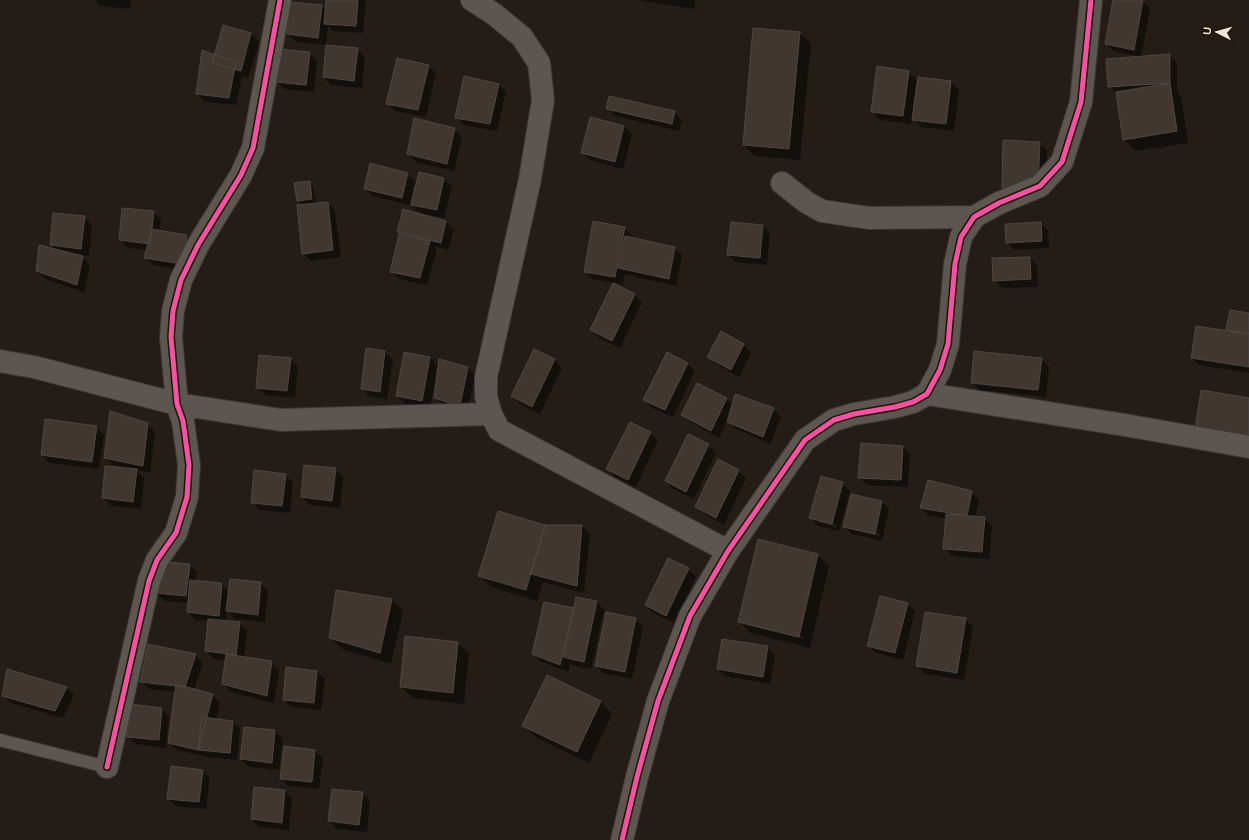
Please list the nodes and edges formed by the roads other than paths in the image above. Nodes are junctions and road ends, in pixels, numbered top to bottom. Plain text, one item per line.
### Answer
1 (280, 0) edge
2 (472, 0) edge
3 (1091, 0) edge
4 (782, 183) dead end
5 (974, 217) junction
6 (0, 362) edge
7 (927, 394) junction
8 (177, 404) junction
9 (491, 414) junction
10 (1249, 447) edge
11 (728, 551) junction
12 (0, 740) edge
13 (107, 767) joint
14 (622, 840) edge

1 - 8 street
2 - 9 street
3 - 5 street
4 - 5 street
5 - 7 street
6 - 8 street
7 - 10 street
7 - 11 street
8 - 9 street
8 - 13 street
9 - 11 street
11 - 14 street
12 - 13 lane

